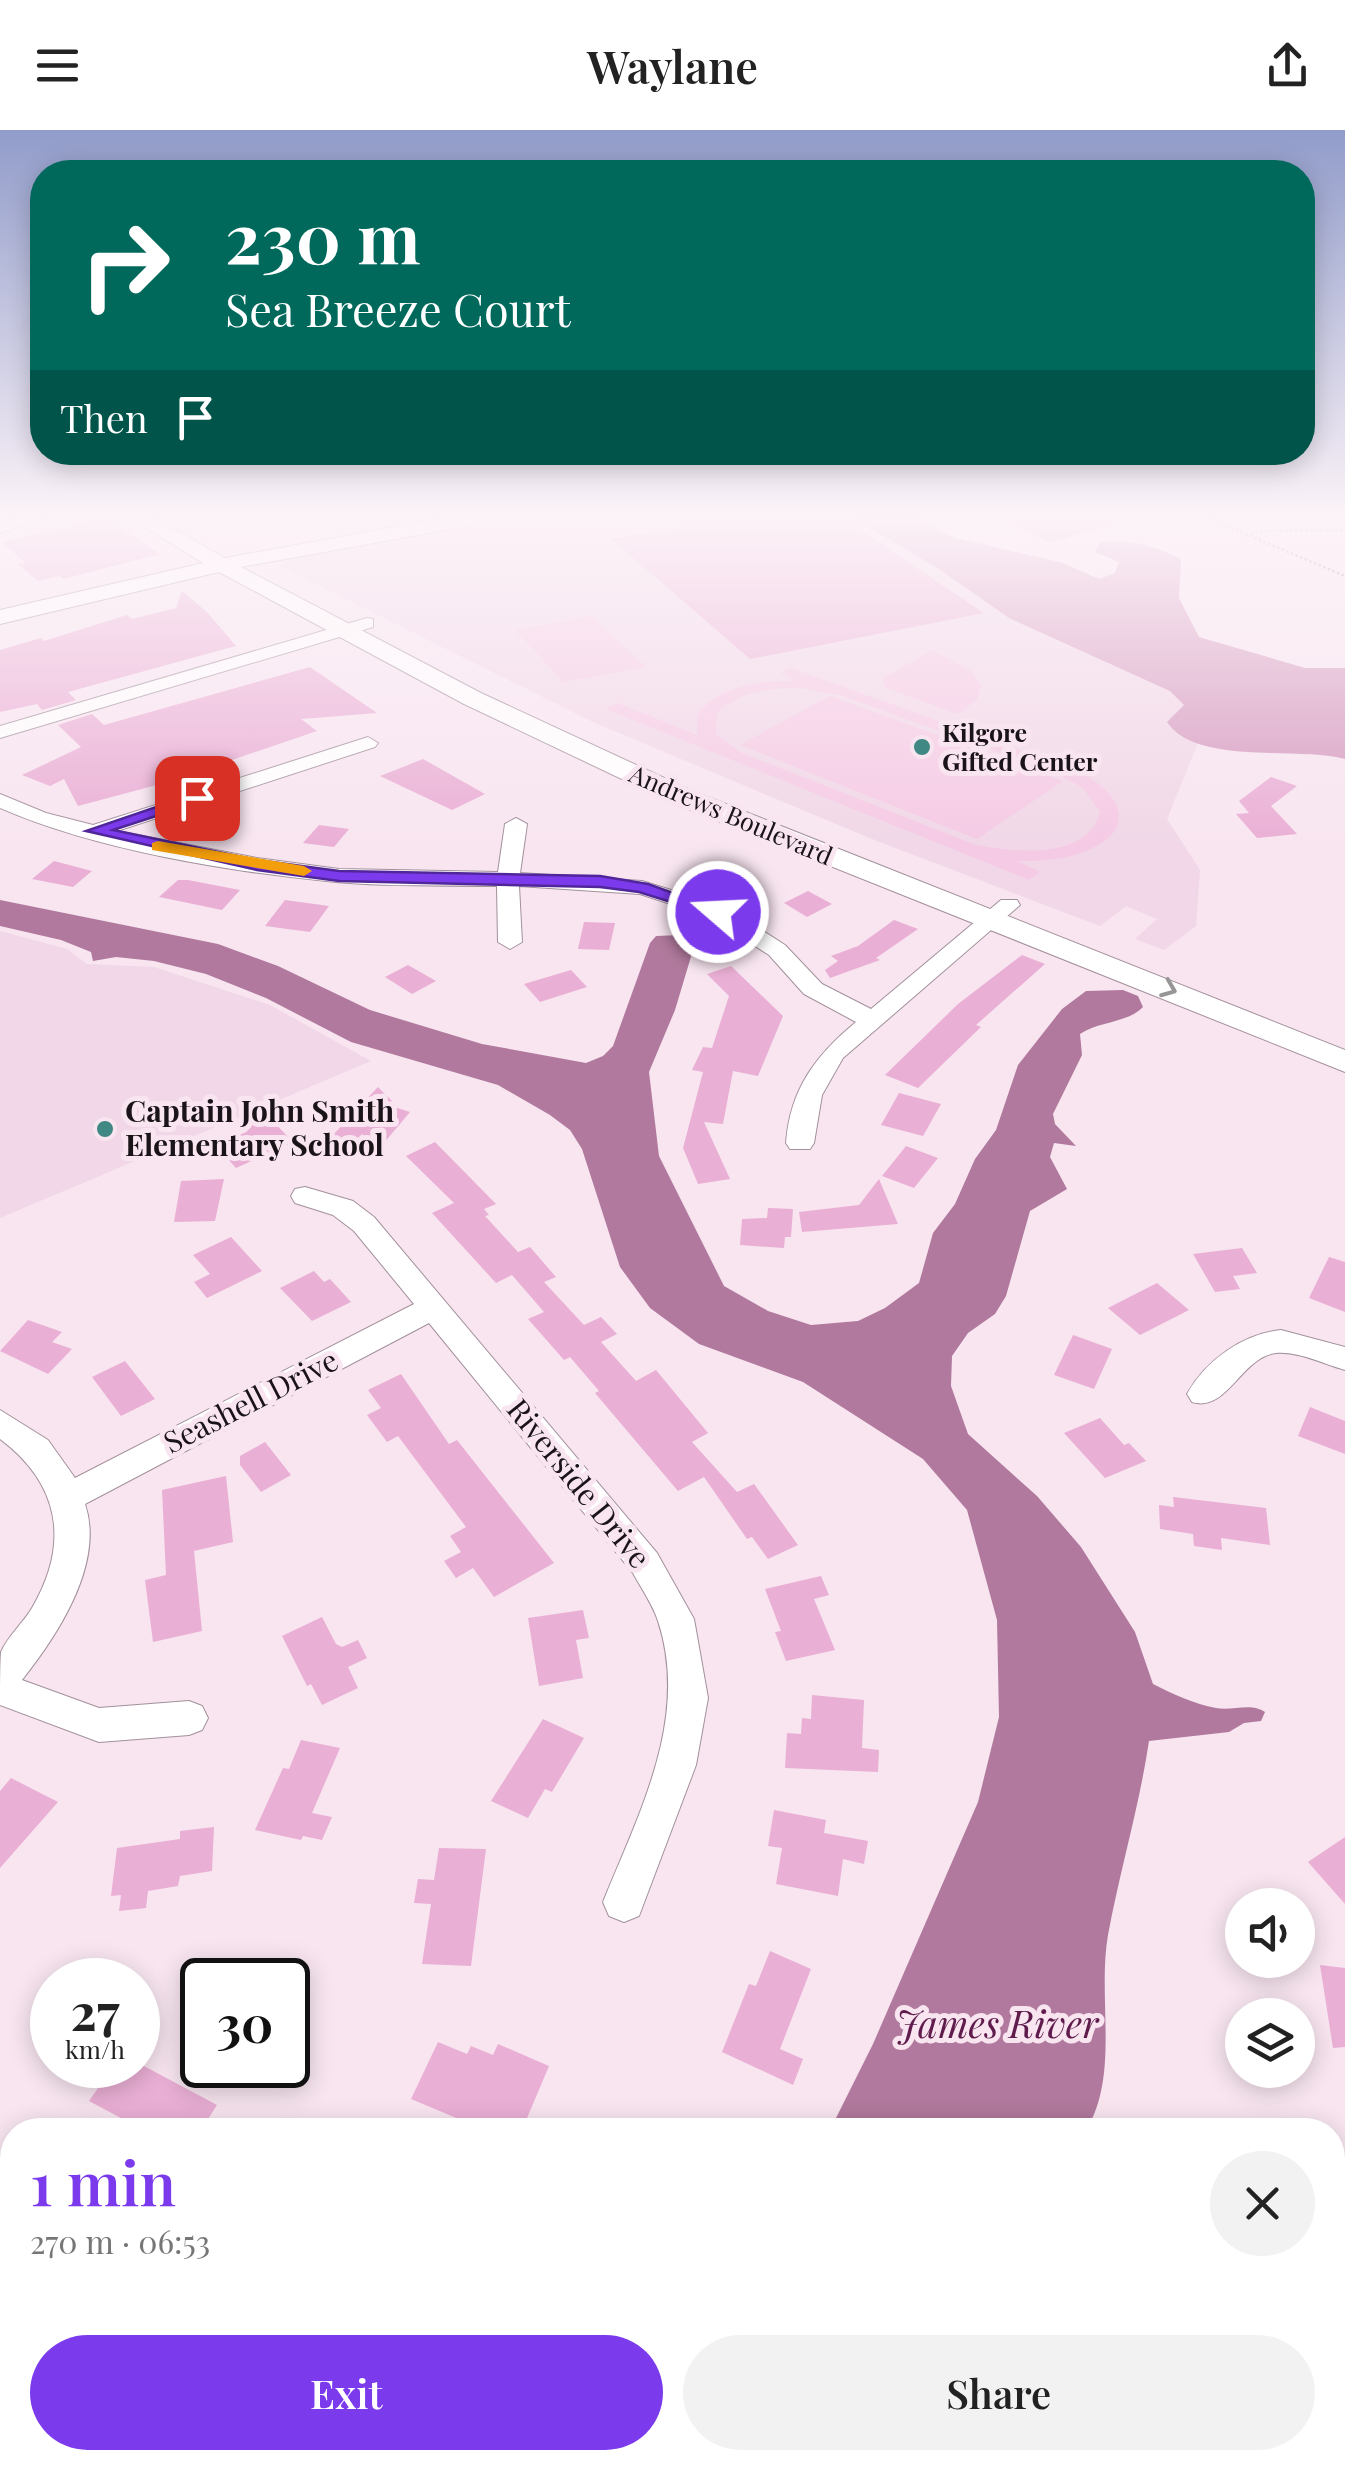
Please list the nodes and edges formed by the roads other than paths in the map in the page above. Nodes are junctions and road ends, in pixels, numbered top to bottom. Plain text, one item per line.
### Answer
1 (356, 627) joint
2 (0, 732) edge
3 (368, 743) dead end
4 (0, 800) edge
5 (516, 824) dead end
6 (94, 831) junction
7 (508, 880) junction
8 (999, 912) junction
9 (510, 942) dead end
10 (870, 1018) junction
11 (1345, 1037) edge
12 (1345, 1062) edge
13 (800, 1143) dead end
14 (305, 1196) dead end
15 (432, 1308) junction
16 (1345, 1359) edge
17 (1204, 1394) dead end
18 (0, 1422) edge
19 (70, 1496) junction
20 (0, 1680) edge
21 (0, 1689) edge
22 (189, 1718) dead end
23 (624, 1902) dead end

1 - 2 street
1 - 8 street, Andrews Boulevard
3 - 6 street
4 - 6 street
5 - 7 street
6 - 7 street
7 - 9 street
7 - 10 street
8 - 10 street
8 - 11 street, Andrews Boulevard
8 -> 12 street, Andrews Boulevard
10 - 13 street
14 - 15 street, Riverside Drive
15 - 19 street, Seashell Drive
15 - 23 street, Riverside Drive
16 - 17 street
18 - 19 street
19 - 20 street
21 - 22 street

